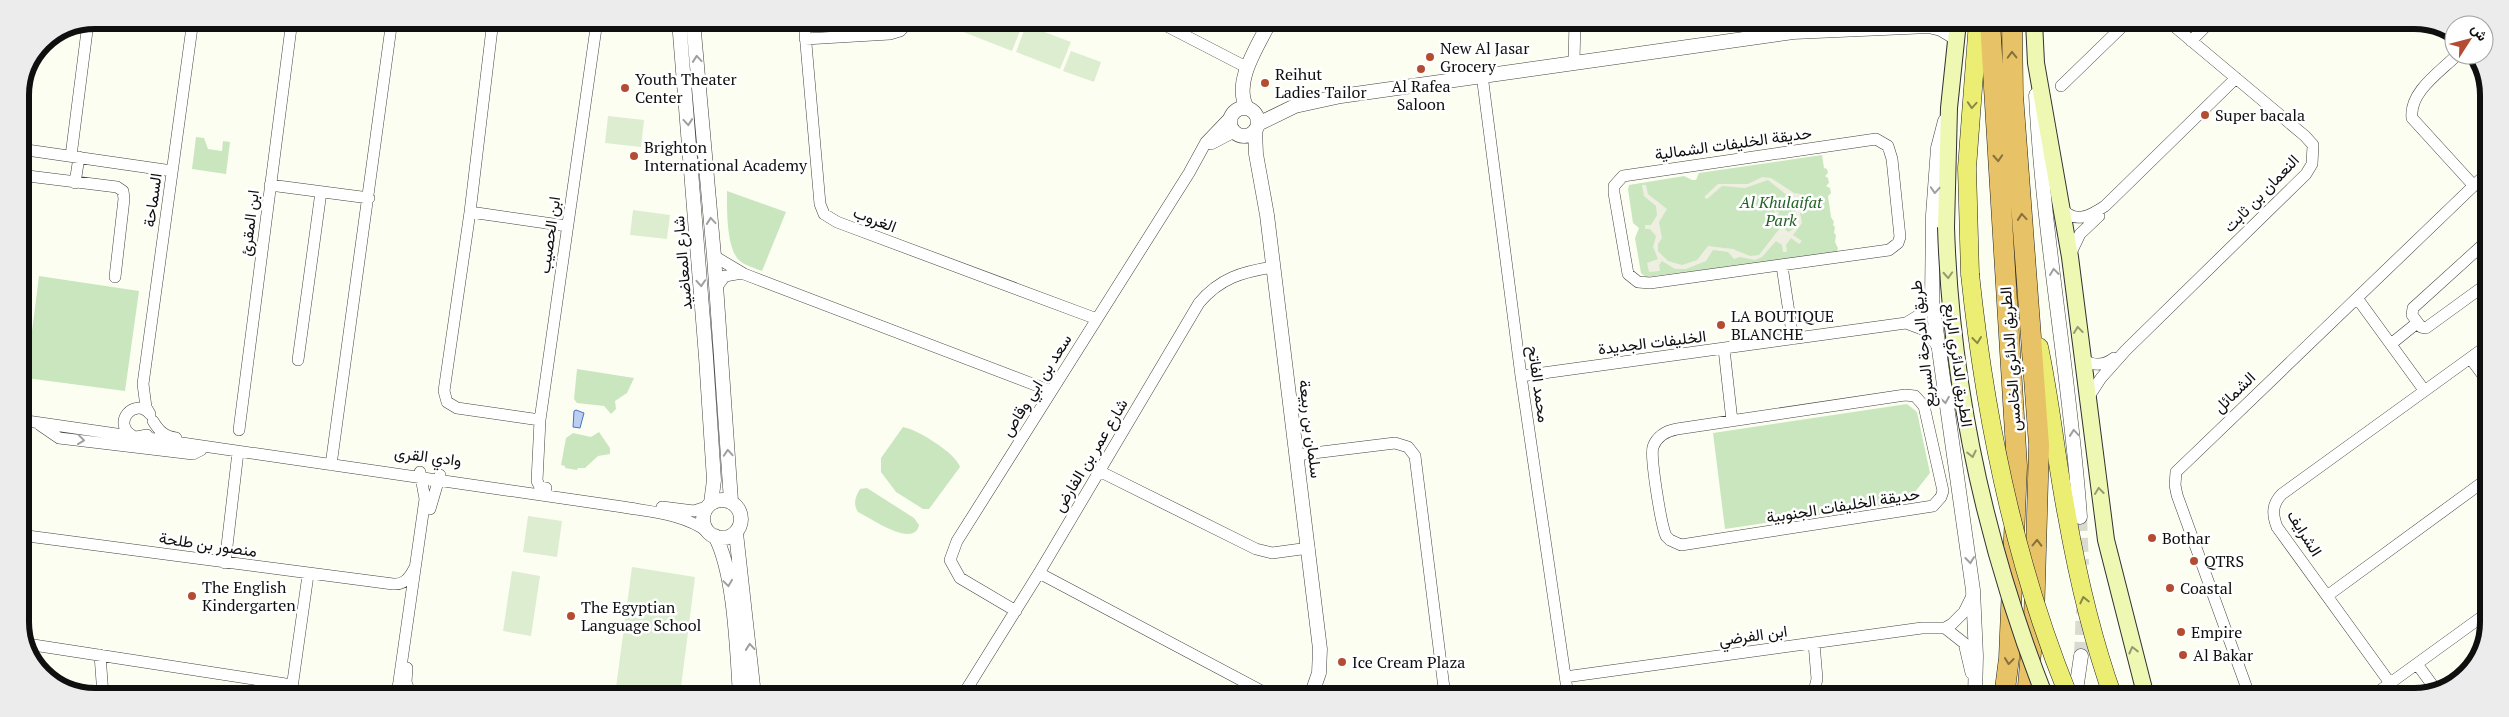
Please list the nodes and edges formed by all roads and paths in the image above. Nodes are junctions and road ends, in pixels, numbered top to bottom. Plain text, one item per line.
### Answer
1 (192, 29) edge
2 (291, 29) edge
3 (391, 29) edge
4 (492, 29) edge
5 (596, 29) edge
6 (680, 29) edge
7 (695, 29) edge
8 (804, 29) edge
9 (902, 29) edge
10 (1172, 29) edge
11 (1266, 29) edge
12 (1574, 29) edge
13 (1780, 29) edge
14 (1944, 29) edge
15 (1978, 29) edge
16 (1990, 29) edge
17 (2012, 29) edge
18 (2034, 29) edge
19 (2120, 29) edge
20 (2176, 29) edge
21 (2203, 29) edge
22 (85, 30) edge
23 (1957, 30) edge
24 (805, 40) junction
25 (2191, 41) junction
26 (1574, 62) junction
27 (2036, 63) junction
28 (2446, 65) edge
29 (1247, 69) junction
30 (1482, 75) junction
31 (2236, 78) junction
32 (2061, 86) dead end
33 (1949, 108) junction
34 (1249, 109) junction
35 (1287, 109) junction
36 (1231, 116) junction
37 (1256, 127) junction
38 (1238, 134) junction
39 (29, 150) edge
40 (75, 156) junction
41 (1199, 156) junction
42 (1258, 165) junction
43 (172, 171) junction
44 (29, 176) edge
45 (2480, 180) edge
46 (76, 182) junction
47 (270, 185) junction
48 (2474, 186) junction
49 (321, 192) junction
50 (369, 198) junction
51 (2105, 206) junction
52 (2061, 207) junction
53 (470, 212) junction
54 (567, 226) junction
55 (2480, 247) edge
56 (714, 256) junction
57 (2070, 257) junction
58 (1782, 266) junction
59 (1273, 267) junction
60 (744, 274) junction
61 (115, 277) dead end
62 (716, 288) junction
63 (2480, 289) edge
64 (2356, 298) junction
65 (1932, 300) junction
66 (2028, 300) junction
67 (1097, 319) junction
68 (1906, 323) junction
69 (2417, 323) junction
70 (1793, 339) junction
71 (2391, 344) junction
72 (1937, 347) junction
73 (1724, 349) junction
74 (2126, 350) junction
75 (2480, 351) edge
76 (2470, 358) junction
77 (2082, 359) junction
78 (298, 360) dead end
79 (2480, 371) edge
80 (1521, 376) junction
81 (143, 384) junction
82 (2424, 390) junction
83 (1051, 391) junction
84 (2088, 398) junction
85 (127, 415) junction
86 (152, 417) junction
87 (540, 420) junction
88 (1732, 421) junction
89 (29, 422) edge
90 (36, 423) junction
91 (239, 430) dead end
92 (95, 431) junction
93 (137, 437) junction
94 (206, 448) junction
95 (238, 452) junction
96 (536, 455) junction
97 (1297, 455) junction
98 (332, 462) junction
99 (1099, 471) junction
100 (420, 475) junction
101 (440, 478) junction
102 (517, 484) junction
103 (2480, 484) edge
104 (546, 488) junction
105 (731, 502) junction
106 (709, 505) junction
107 (2080, 517) tunnel mouth
108 (736, 532) junction
109 (711, 534) junction
110 (29, 536) edge
111 (1309, 548) junction
112 (225, 563) junction
113 (414, 570) junction
114 (1039, 573) junction
115 (308, 574) junction
116 (392, 584) junction
117 (1974, 590) junction
118 (2327, 596) junction
119 (409, 606) junction
120 (1016, 611) junction
121 (2480, 618) edge
122 (1945, 628) junction
123 (1814, 643) junction
124 (33, 645) edge
125 (100, 656) junction
126 (2081, 656) tunnel mouth
127 (2417, 664) junction
128 (1565, 678) junction
129 (2390, 683) junction
130 (2433, 686) edge
131 (103, 688) edge
132 (280, 688) edge
133 (291, 688) edge
134 (398, 688) edge
135 (410, 688) edge
136 (739, 688) edge
137 (753, 688) edge
138 (968, 688) edge
139 (1256, 688) edge
140 (1314, 688) edge
141 (1444, 688) edge
142 (1567, 688) edge
143 (1815, 688) edge
144 (1974, 688) edge
145 (1975, 688) edge
146 (2005, 688) edge
147 (2028, 688) edge
148 (2042, 688) edge
149 (2067, 688) edge
150 (2076, 688) edge
151 (2110, 688) edge
152 (2144, 688) edge
153 (2247, 688) edge
154 (2383, 688) edge

1 - 43 street, السماحة
2 - 47 street, ابن المقرئ
3 - 50 street
4 - 53 street
5 - 54 street, ابن الحصيب
6 -> 106 street, شارع المعاضيد
56 -> 7 street, شارع المعاضيد
8 - 24 street, الغروب
9 - 24 street
10 - 29 street
11 - 29 street
12 - 26 street
13 - 26 street
14 - 23 street
15 -> 149 main road, الطريق الدائري الرابع, bridge
16 -> 146 highway, الطريق الدائري الخامس
66 -> 17 highway
18 - 27 main road
19 - 32 street
20 - 25 street, النعمان بن ثابت
21 - 25 street
22 - 40 street
23 - 33 main road, الطريق الدائري الرابع
24 - 67 street, الغروب
25 - 31 street, النعمان بن ثابت
26 - 30 street
27 - 52 main road
107 -> 27 street
28 - 48 street
29 - 34 street
29 - 36 street
30 - 35 street
30 - 80 street, محمد الفاتح
31 - 51 street
31 - 74 street, النعمان بن ثابت
33 -> 65 street, طريق الدوحة السريع
33 -> 148 main road, الطريق الدائري الرابع, bridge
34 - 35 street
34 - 36 street
34 - 37 street
35 - 37 street
36 - 38 street
36 - 41 street, سعد بن ابي وقاص
37 - 38 street
37 - 42 street, سلمان بن ربيعة
38 - 41 street
38 - 42 street, سلمان بن ربيعة
39 - 40 street
40 - 43 street
40 - 46 street
41 - 67 street, سعد بن ابي وقاص
42 - 59 street, سلمان بن ربيعة
43 - 81 street, السماحة
44 - 46 street
45 - 48 street, الشمائل
46 - 61 street
47 - 49 street
47 - 91 street, ابن المقرئ
48 - 64 street, الشمائل
49 - 50 street
49 - 78 street
50 - 98 street
51 - 52 street
51 - 57 street
52 - 57 main road
53 - 54 street
53 - 87 street
54 - 87 street, ابن الحصيب
55 - 69 street
56 - 60 street
56 - 62 street, شارع المعاضيد
77 -> 57 main road
58 - 58 street, حديقة الخليفات الشمالية
58 - 70 street
59 - 97 street, سلمان بن ربيعة
59 - 99 street, شارع عمر بن الفارض
60 - 62 street
60 - 83 street
105 -> 62 street, شارع المعاضيد
63 - 69 street
64 - 71 street
64 - 153 street, الشمائل
65 - 68 street, الخليفات الجديدة
65 - 72 street, طريق الدوحة السريع
147 -> 66 highway, الطريق الدائري الخامس
151 -> 66 main road
67 - 83 street, سعد بن ابي وقاص
68 - 70 street, الخليفات الجديدة
68 - 72 street
69 - 71 street
70 - 73 street, الخليفات الجديدة
71 - 82 street
72 -> 117 street, طريق الدوحة السريع
73 - 80 street, الخليفات الجديدة
73 - 88 street
74 - 77 street, النعمان بن ثابت
74 - 84 street, النعمان بن ثابت
75 - 76 street, الشرايف
76 - 79 street
76 - 82 street, الشرايف
77 - 84 main road
80 - 128 street, محمد الفاتح
81 - 85 street, السماحة
81 - 86 street, السماحة
82 - 118 street, الشرايف
83 - 120 street, سعد بن ابي وقاص
152 -> 84 main road
85 - 86 street
85 - 92 street
85 - 93 street
86 - 93 street
86 - 98 street, وادي القرى
87 - 96 street, ابن الحصيب
88 - 88 street, حديقة الخليفات الجنوبية
89 - 90 street, وادي القرى
90 - 92 street, وادي القرى
90 -> 94 street, وادي القرى
92 - 93 street, وادي القرى
93 - 94 street, وادي القرى
94 - 95 street, وادي القرى
95 - 98 street, وادي القرى
95 - 112 street
96 - 102 street, ابن الحصيب
96 - 104 street, ابن الحصيب
97 - 111 street, سلمان بن ربيعة
97 - 141 street
98 - 100 street, وادي القرى
99 - 111 street
99 - 114 street, شارع عمر بن الفارض
100 - 101 street, وادي القرى
100 - 113 street
101 - 102 street, وادي القرى
101 - 109 street, وادي القرى
101 - 135 street
102 - 104 street, وادي القرى
103 - 118 street
104 - 106 street, وادي القرى
105 - 106 street
105 - 108 street
106 - 109 street
108 - 109 street
137 -> 108 street
109 -> 136 street
110 - 112 street, منصور بن طلحة
111 - 140 street, سلمان بن ربيعة
112 - 115 street, منصور بن طلحة
113 - 116 street
113 - 119 street
114 - 120 street, شارع عمر بن الفارض
114 - 139 street
115 - 116 street, منصور بن طلحة
115 - 133 street
116 - 119 street
117 - 122 street
117 - 145 street, طريق الدوحة السريع
118 - 129 street, الشرايف
119 - 134 street
120 - 138 street, شارع عمر بن الفارض
121 - 127 street
122 - 123 street, ابن الفرضي
122 - 144 street
123 - 128 street, ابن الفرضي
123 - 143 street
124 - 125 street
125 - 131 street
125 - 132 street
126 - 150 street
127 - 129 street
127 - 130 street
128 - 142 street, محمد الفاتح
129 - 154 street

